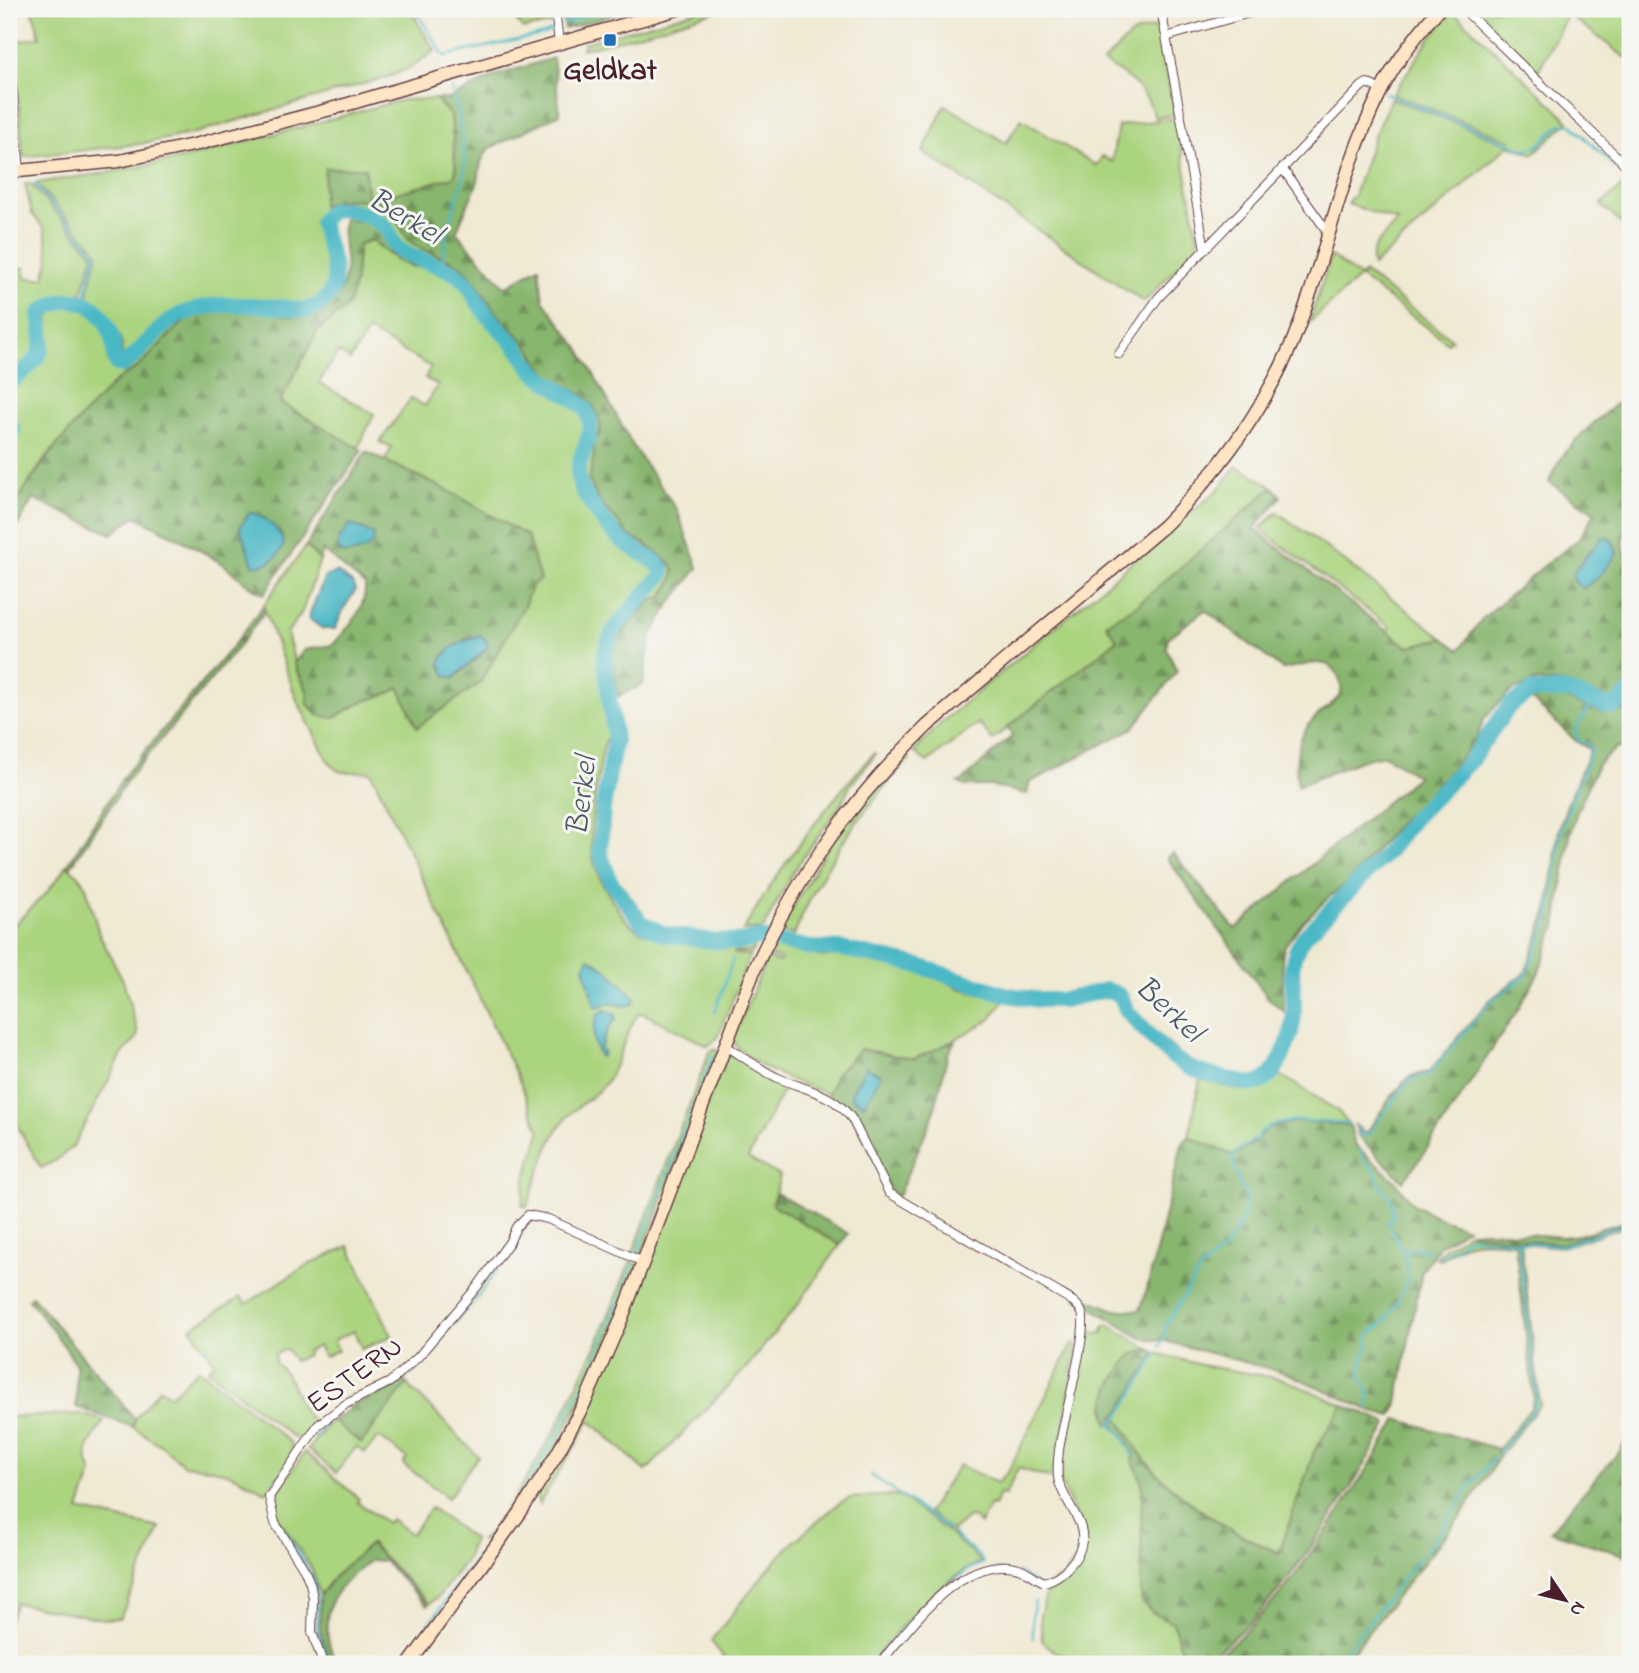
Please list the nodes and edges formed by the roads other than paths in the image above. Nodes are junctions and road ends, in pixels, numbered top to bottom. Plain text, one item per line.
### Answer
1 (555, 9) edge
2 (678, 9) edge
3 (1161, 9) edge
4 (1264, 9) edge
5 (1439, 9) edge
6 (1463, 9) edge
7 (1166, 37) junction
8 (559, 43) junction
9 (9, 55) edge
10 (1381, 90) junction
11 (1282, 168) junction
12 (1630, 169) edge
13 (15, 172) edge
14 (1329, 234) junction
15 (1205, 249) junction
16 (1119, 354) dead end
17 (725, 1045) junction
18 (643, 1262) junction
19 (323, 1664) edge
20 (409, 1664) edge
21 (879, 1664) edge

1 - 8 street
2 - 8 street
3 - 7 street
4 - 7 street
5 - 10 street
6 - 12 street
7 - 15 street
8 - 13 street
9 - 13 street
10 - 11 street
10 - 14 street
11 - 14 street
11 - 15 street
14 - 17 street
15 - 16 street
17 - 18 street
17 - 21 street
18 - 19 street, ESTERN
18 - 20 street

